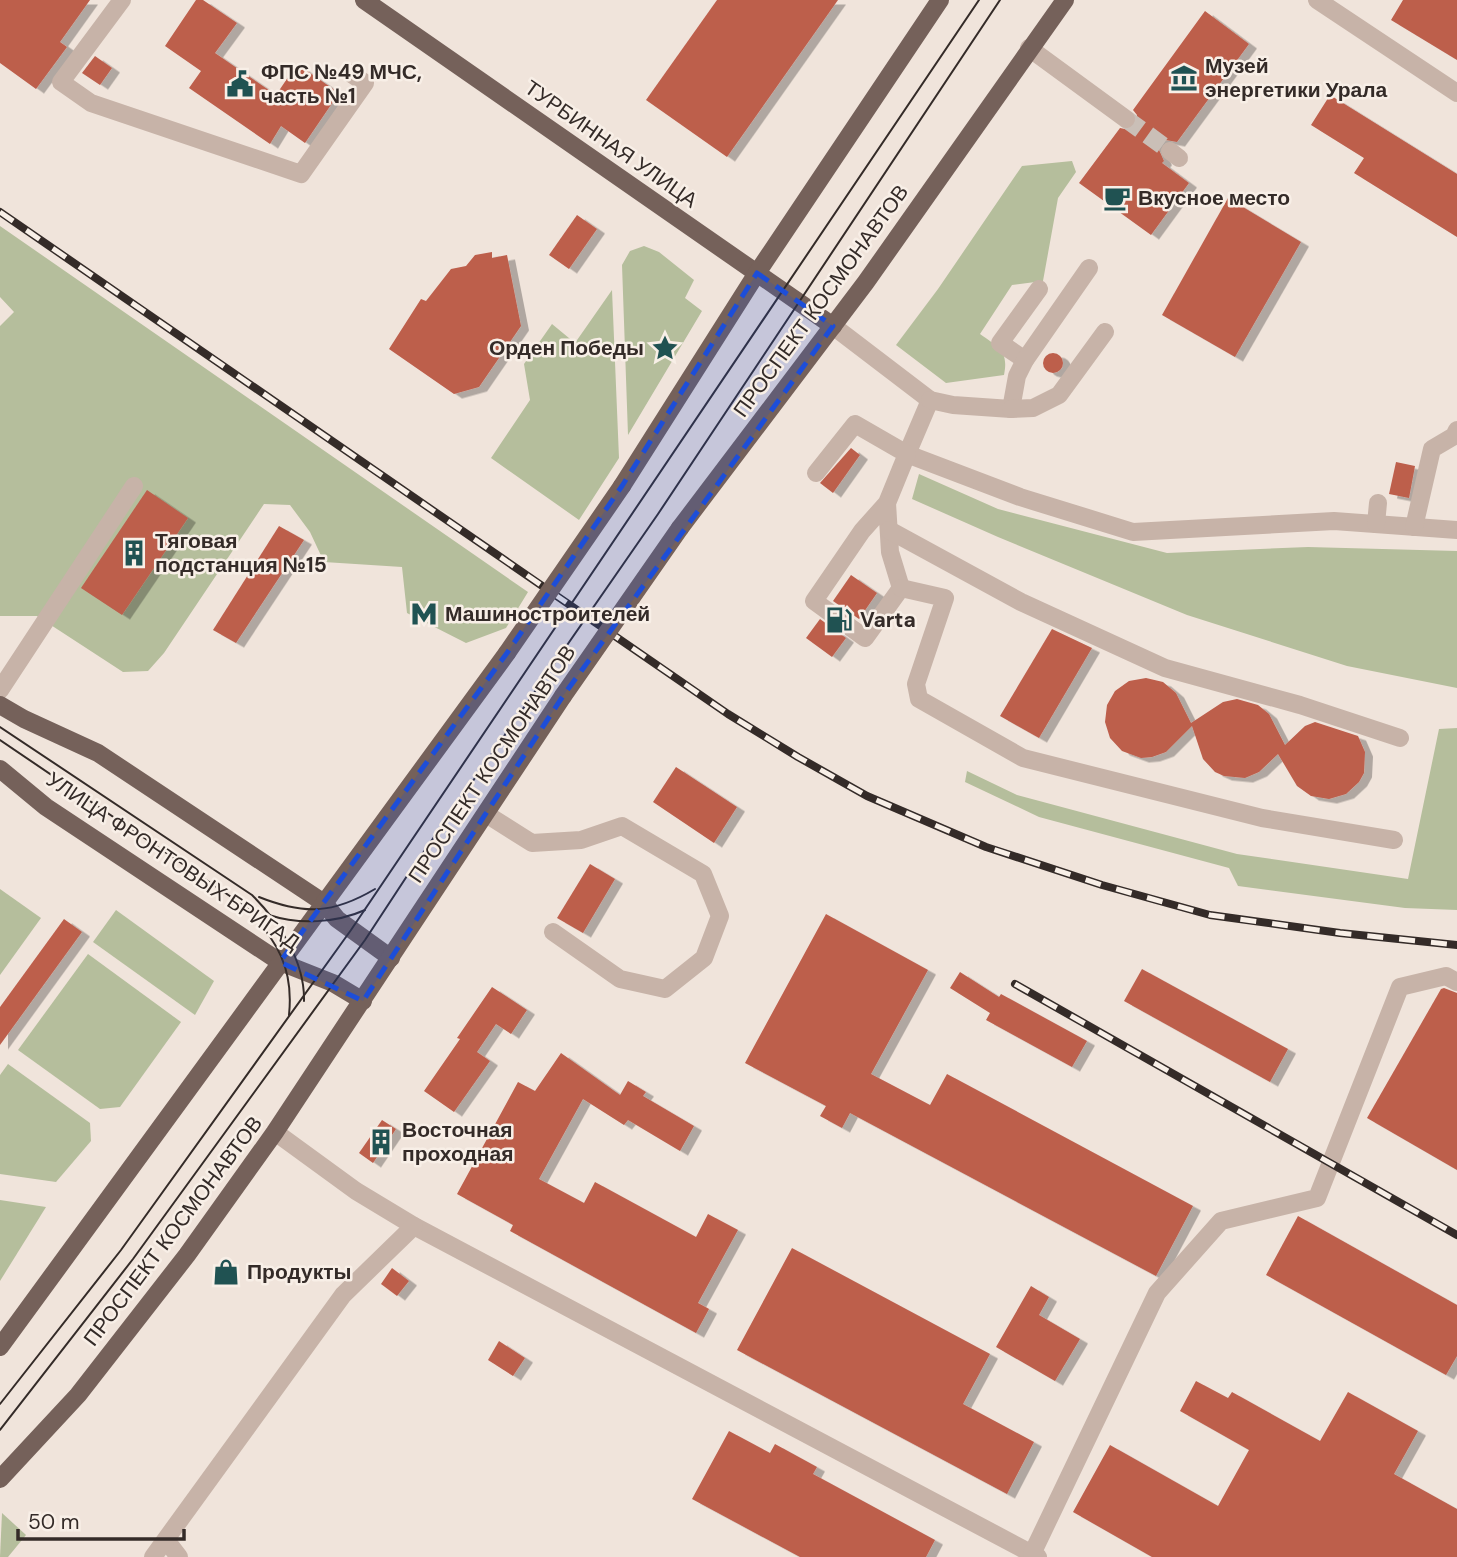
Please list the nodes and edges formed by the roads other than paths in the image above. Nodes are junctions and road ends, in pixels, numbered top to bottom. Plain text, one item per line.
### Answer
1 (122, 0) edge
2 (364, 0) edge
3 (940, 0) edge
4 (1065, 0) edge
5 (1317, 0) edge
6 (1029, 48) junction
7 (350, 73) dead end
8 (1457, 93) edge
9 (1126, 119) tunnel mouth
10 (1089, 268) dead end
11 (757, 272) junction
12 (1039, 289) dead end
13 (833, 326) junction
14 (1105, 332) dead end
15 (1025, 360) junction
16 (930, 400) junction
17 (1011, 409) junction
18 (1457, 430) edge
19 (907, 454) junction
20 (816, 473) dead end
21 (134, 486) dead end
22 (887, 503) junction
23 (1378, 503) dead end
24 (1376, 524) junction
25 (1414, 527) junction
26 (889, 530) junction
27 (1457, 530) edge
28 (901, 588) junction
29 (0, 690) edge
30 (0, 705) edge
31 (1400, 738) dead end
32 (0, 769) edge
33 (486, 814) junction
34 (1394, 840) dead end
35 (324, 903) junction
36 (553, 932) dead end
37 (391, 958) junction
38 (280, 962) junction
39 (1457, 982) edge
40 (363, 1001) junction
41 (275, 1132) junction
42 (414, 1226) junction
43 (0, 1347) edge
44 (0, 1479) edge
45 (166, 1540) junction
46 (1035, 1555) edge
47 (153, 1557) edge
48 (179, 1557) edge

1 - 7 street
2 - 11 main road, ТУРБИННАЯ УЛИЦА
3 - 11 main road
4 - 6 main road, ПРОСПЕКТ КОСМОНАВТОВ
5 - 8 street
6 - 9 street
6 - 13 main road, ПРОСПЕКТ КОСМОНАВТОВ
10 - 15 street
11 - 13 main road, ТУРБИННАЯ УЛИЦА
11 - 35 main road, bridge
12 - 15 street
13 - 16 street
13 - 33 main road, ПРОСПЕКТ КОСМОНАВТОВ, bridge
14 - 17 street
15 - 17 street
16 - 17 street
16 - 19 street
18 - 25 street
19 - 20 street
19 - 22 street
19 - 24 street
21 - 29 street
22 - 26 street
22 - 28 street
23 - 24 street
24 - 25 street
25 - 27 street
26 - 28 street
26 - 31 street
28 - 34 street
30 - 35 main road, УЛИЦА ФРОНТОВЫХ БРИГАД
32 - 38 main road, УЛИЦА ФРОНТОВЫХ БРИГАД
33 - 36 street
33 - 37 main road, ПРОСПЕКТ КОСМОНАВТОВ
35 - 37 main road, УЛИЦА ФРОНТОВЫХ БРИГАД
35 - 38 main road
37 - 40 main road, ПРОСПЕКТ КОСМОНАВТОВ
38 - 40 main road, УЛИЦА ФРОНТОВЫХ БРИГАД
38 - 43 main road
39 - 46 street
40 - 41 main road, ПРОСПЕКТ КОСМОНАВТОВ
41 - 42 street
41 - 44 main road, ПРОСПЕКТ КОСМОНАВТОВ
42 - 45 street
42 - 46 street
45 - 47 street
45 - 48 street

